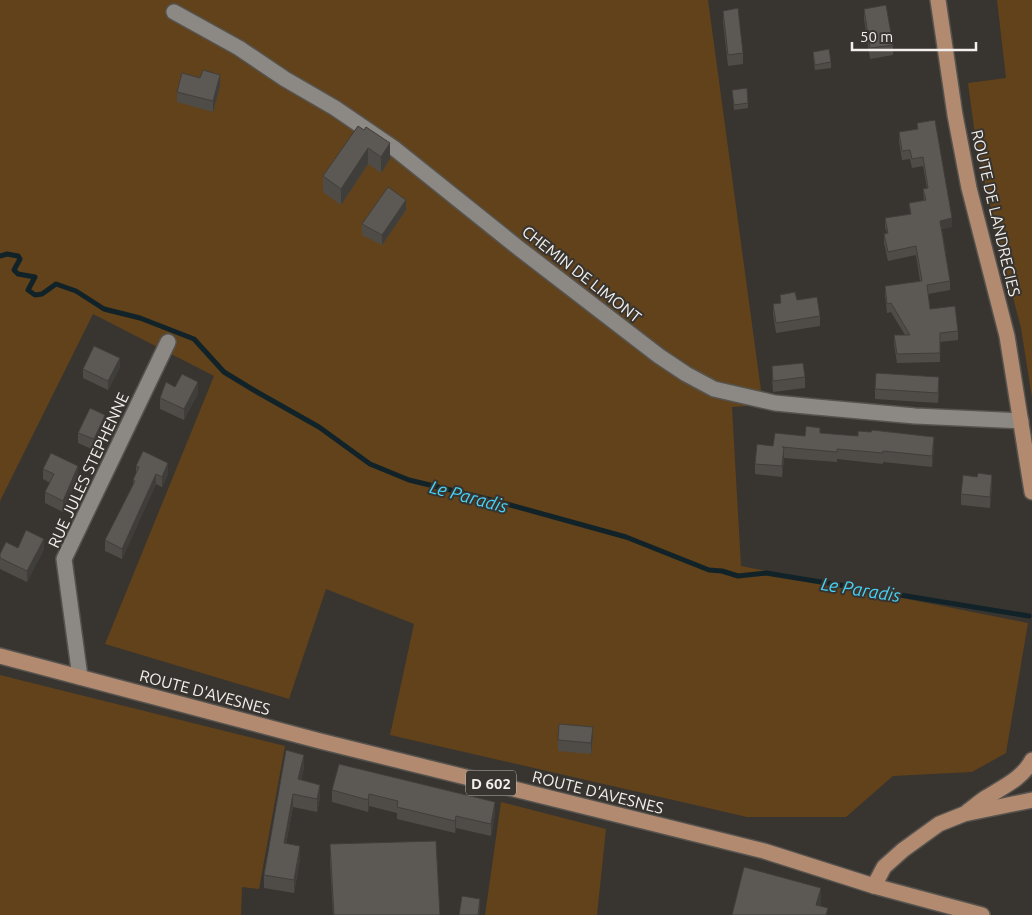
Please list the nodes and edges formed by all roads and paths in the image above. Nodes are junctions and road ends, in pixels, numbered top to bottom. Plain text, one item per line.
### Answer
1 (938, 0) edge
2 (174, 12) dead end
3 (168, 342) dead end
4 (1021, 422) junction
5 (1032, 492) edge
6 (0, 656) edge
7 (80, 677) junction
8 (1032, 760) edge
9 (1032, 800) edge
10 (964, 814) junction
11 (874, 886) junction
12 (982, 915) edge

1 - 4 main road, ROUTE DE LANDRECIES
2 - 4 street, CHEMIN DE LIMONT
3 - 7 street, RUE JULES STEPHENNE
4 - 5 main road, ROUTE DE LANDRECIES
6 - 7 main road, ROUTE D'AVESNES / D 602
7 - 11 main road, ROUTE D'AVESNES / D 602
8 - 10 main road
9 - 10 main road
10 - 11 main road
11 - 12 main road, ROUTE D'AVESNES / D 602

